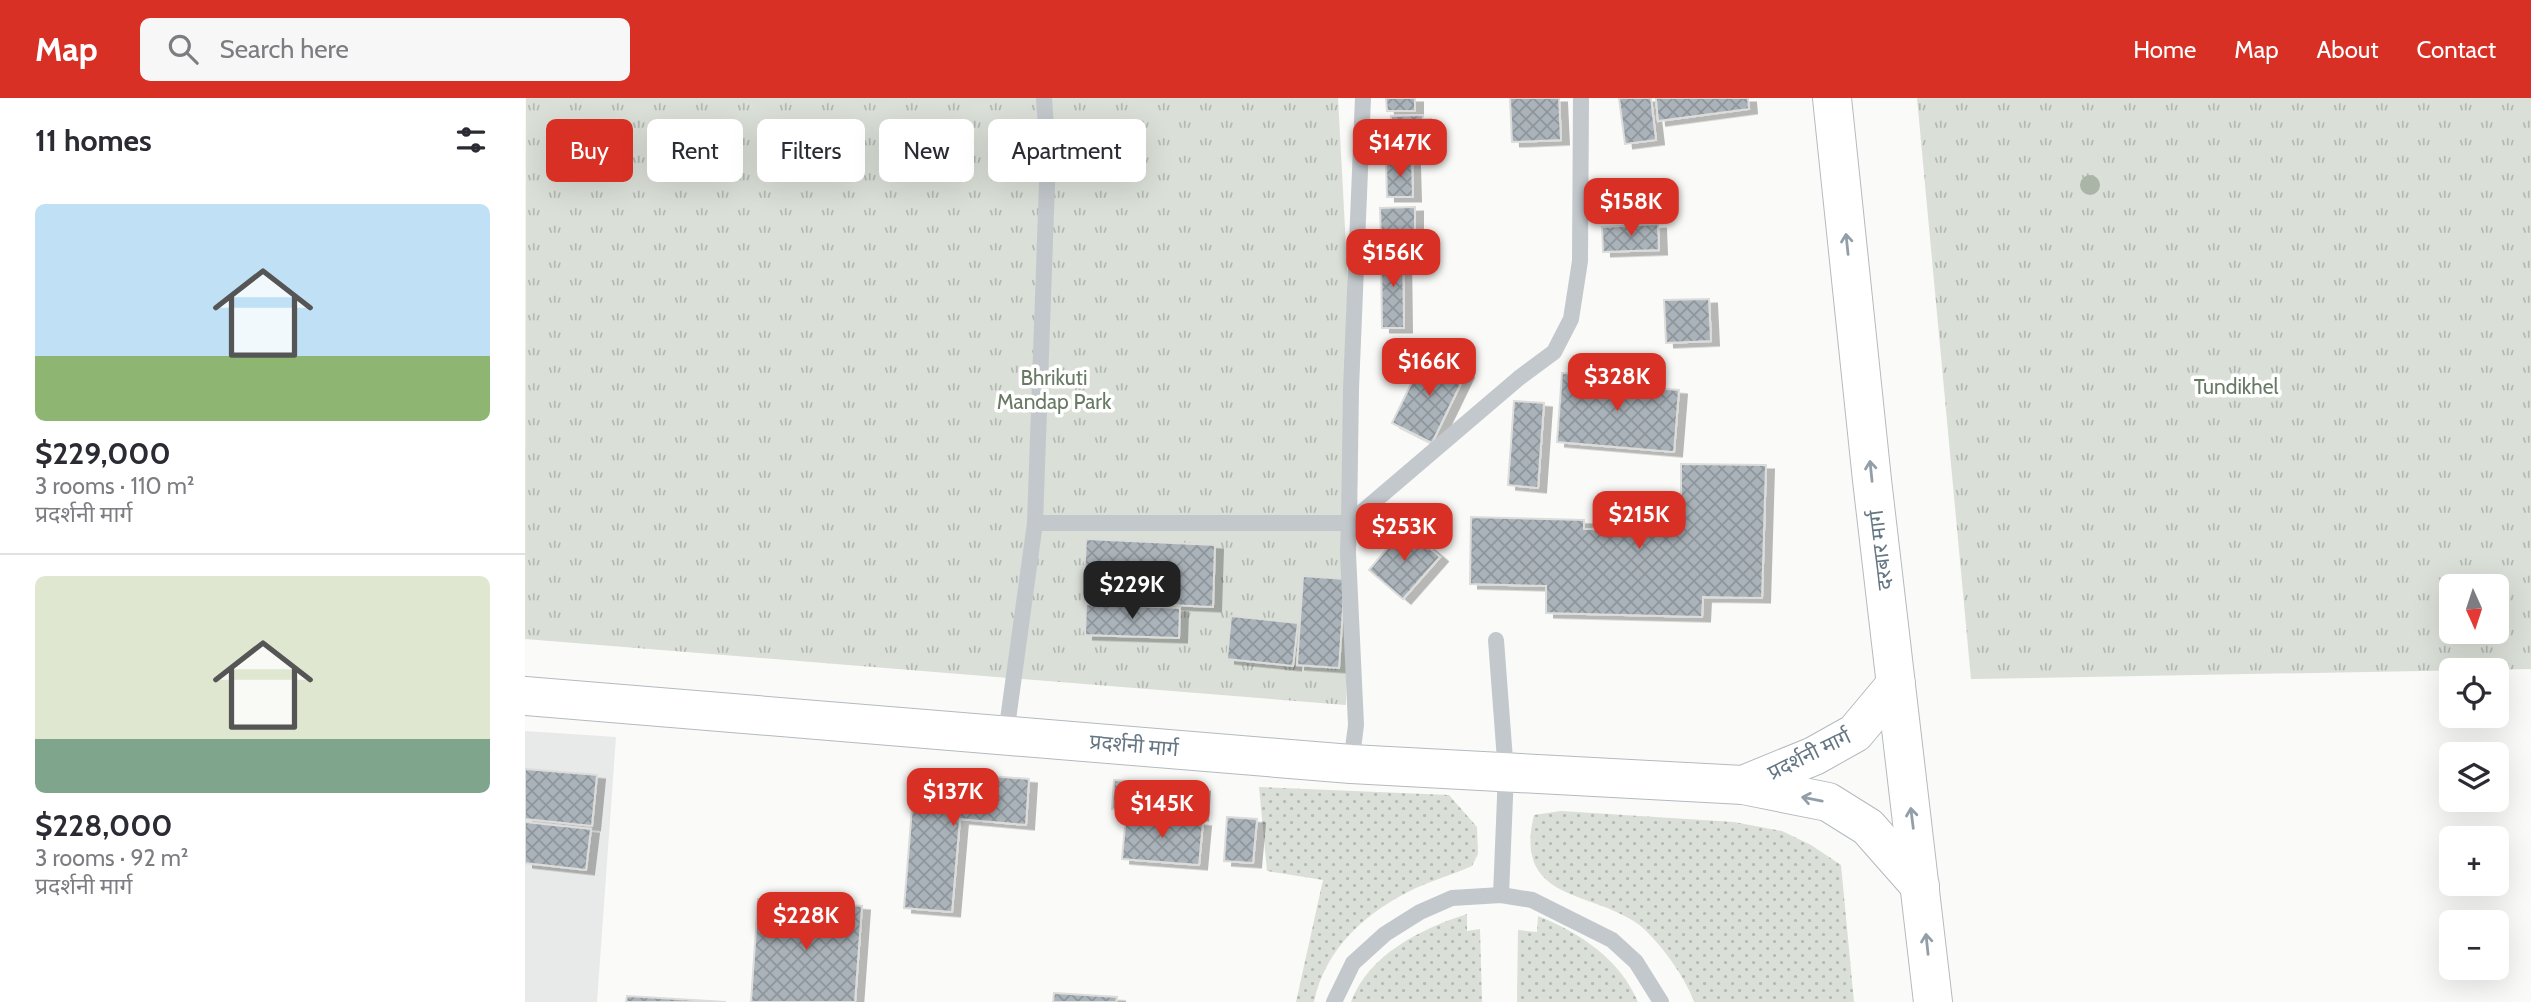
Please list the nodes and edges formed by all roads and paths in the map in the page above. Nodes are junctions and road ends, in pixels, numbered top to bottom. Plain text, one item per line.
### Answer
1 (1044, 98) edge
2 (1363, 98) edge
3 (1581, 98) edge
4 (1832, 98) edge
5 (1035, 523) junction
6 (1349, 523) junction
7 (1496, 640) dead end
8 (1896, 684) junction
9 (525, 696) edge
10 (1006, 734) junction
11 (1350, 764) junction
12 (1506, 773) junction
13 (1744, 785) junction
14 (1920, 886) junction
15 (1501, 895) junction
16 (1334, 1002) edge
17 (1661, 1002) edge
18 (1933, 1002) edge

1 - 5 lane
2 - 6 lane
3 - 6 lane
8 -> 4 main road, दरबार मार्ग
5 - 6 lane
5 - 10 lane
6 - 11 lane
7 - 12 lane
8 - 13 main road, प्रदर्शनी मार्ग
14 -> 8 main road, दरबार मार्ग
9 - 10 main road, प्रदर्शनी मार्ग
10 - 11 main road, प्रदर्शनी मार्ग
11 - 12 main road, प्रदर्शनी मार्ग
12 - 13 main road, प्रदर्शनी मार्ग
12 - 15 lane
14 -> 13 main road, प्रदर्शनी मार्ग
18 -> 14 main road, दरबार मार्ग
15 - 16 lane
15 - 17 lane

